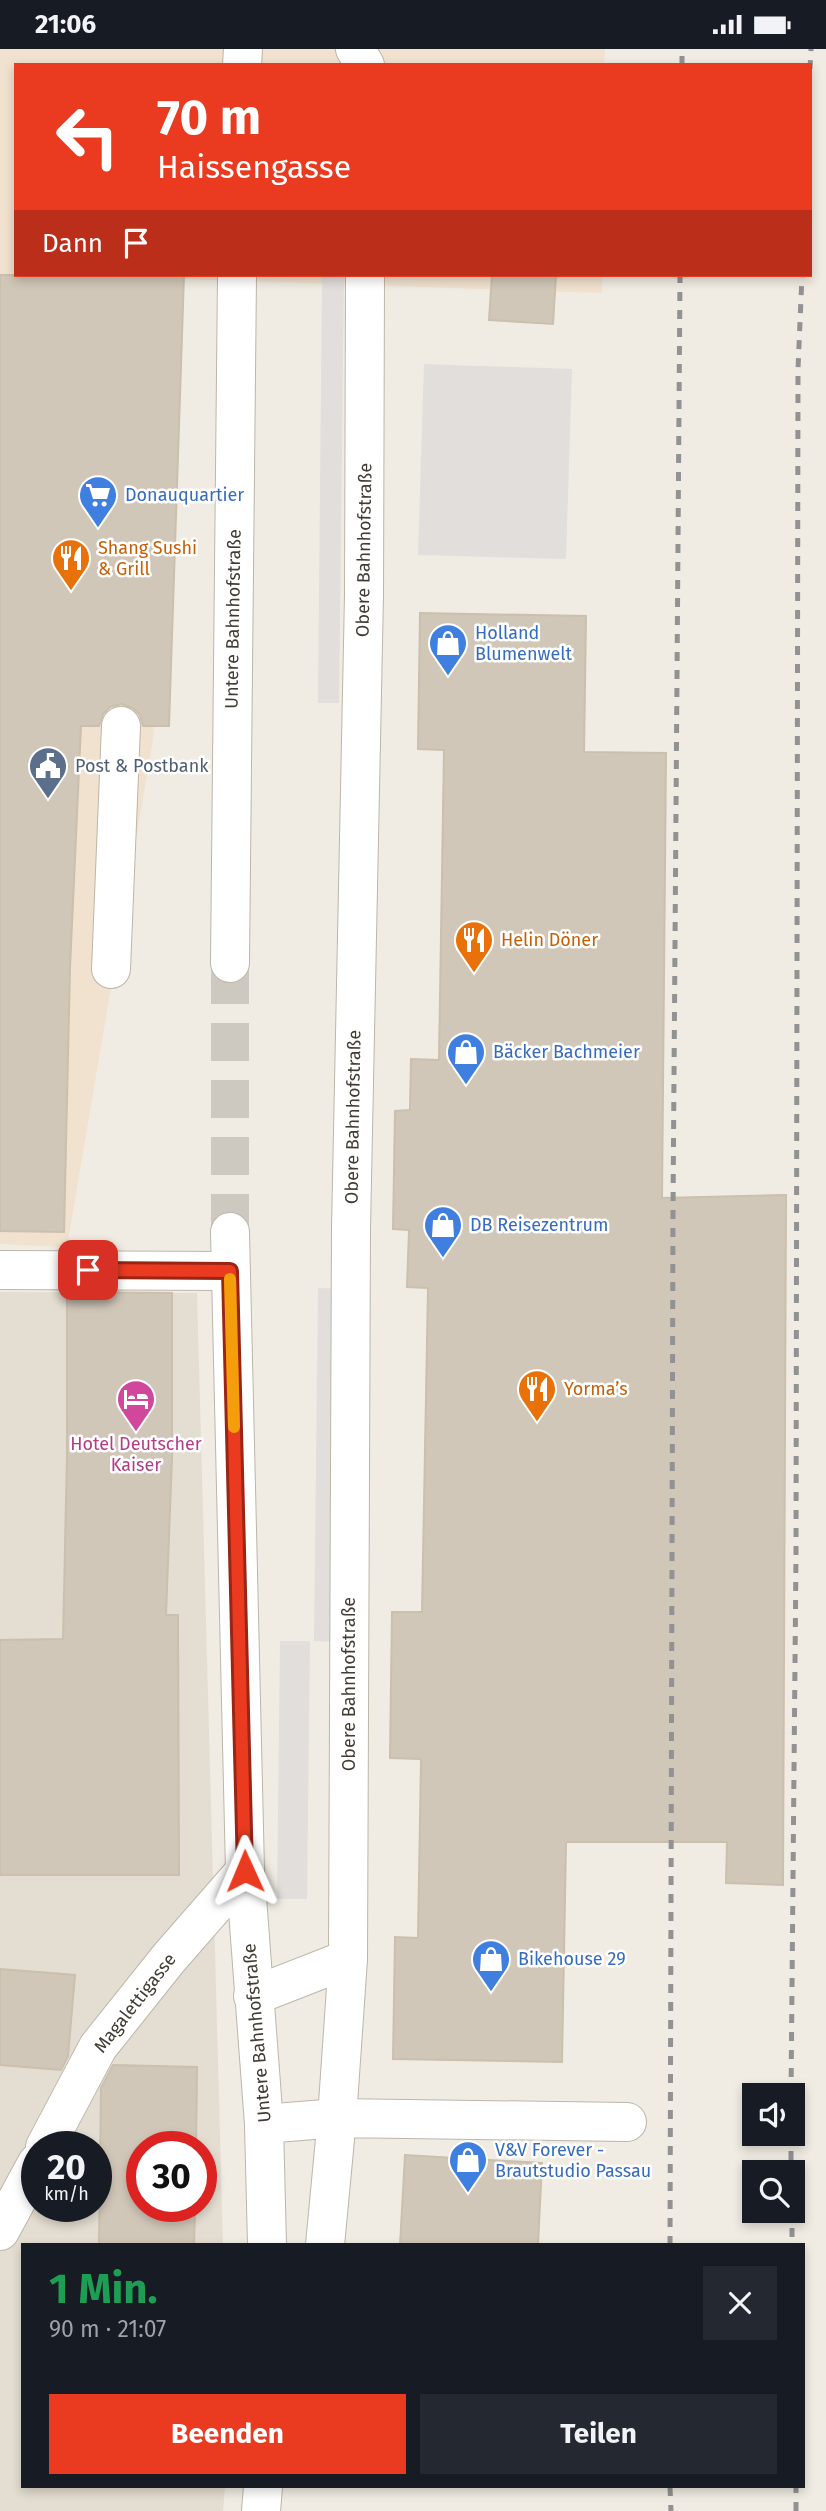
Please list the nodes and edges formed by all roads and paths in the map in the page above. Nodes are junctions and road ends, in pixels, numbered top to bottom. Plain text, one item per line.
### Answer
1 (237, 277) edge
2 (365, 277) edge
3 (121, 726) dead end
4 (230, 963) tunnel mouth
5 (111, 969) dead end
6 (230, 1233) tunnel mouth
7 (0, 1270) edge
8 (230, 1271) junction
9 (245, 1871) junction
10 (348, 1959) junction
11 (253, 1996) junction
12 (337, 2118) junction
13 (627, 2122) dead end
14 (264, 2125) junction
15 (53, 2131) edge
16 (21, 2192) edge
17 (0, 2231) edge
18 (267, 2243) edge
19 (325, 2243) edge
20 (263, 2488) edge
21 (261, 2511) edge

1 - 4 street, Untere Bahnhofstraße
2 - 10 street, Obere Bahnhofstraße
3 - 5 street
6 - 8 street, Untere Bahnhofstraße
7 - 8 street
8 - 9 street, Untere Bahnhofstraße
9 - 11 street, Untere Bahnhofstraße
9 - 15 street, Magalettigasse
10 - 11 street
10 - 12 street, Obere Bahnhofstraße
11 - 14 street, Untere Bahnhofstraße
12 - 13 street
12 - 14 street
12 - 19 street, Obere Bahnhofstraße
14 - 18 street, Untere Bahnhofstraße
16 - 17 street
20 - 21 street

